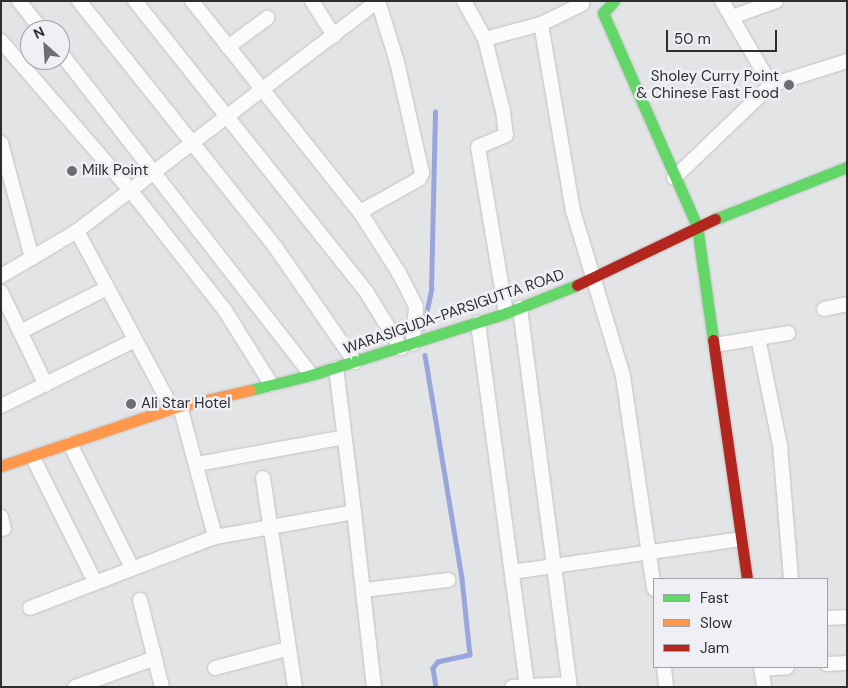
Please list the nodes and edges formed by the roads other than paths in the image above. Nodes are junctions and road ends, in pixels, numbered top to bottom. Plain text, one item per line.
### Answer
1 (19, 1) edge
2 (79, 1) edge
3 (135, 1) edge
4 (192, 1) edge
5 (312, 1) edge
6 (378, 1) edge
7 (464, 1) edge
8 (614, 1) edge
9 (776, 1) edge
10 (724, 2) edge
11 (581, 3) edge
12 (603, 13) junction
13 (732, 17) junction
14 (267, 18) dead end
15 (34, 20) edge
16 (541, 24) junction
17 (334, 36) junction
18 (484, 39) junction
19 (1, 41) edge
20 (228, 47) junction
21 (847, 61) edge
22 (70, 65) edge
23 (771, 85) junction
24 (259, 88) junction
25 (226, 116) junction
26 (1, 143) edge
27 (191, 143) junction
28 (847, 167) edge
29 (155, 171) junction
30 (674, 178) junction
31 (131, 190) junction
32 (360, 212) junction
33 (697, 226) junction
34 (77, 231) junction
35 (32, 258) junction
36 (1, 276) edge
37 (593, 279) junction
38 (107, 288) junction
39 (1, 292) edge
40 (847, 304) edge
41 (824, 309) dead end
42 (513, 310) junction
43 (478, 323) junction
44 (20, 332) junction
45 (788, 333) dead end
46 (758, 338) junction
47 (135, 340) junction
48 (715, 345) junction
49 (407, 346) junction
50 (355, 362) junction
51 (336, 368) junction
52 (311, 375) junction
53 (271, 384) junction
54 (46, 385) junction
55 (1, 406) edge
56 (176, 407) junction
57 (345, 437) junction
58 (70, 444) junction
59 (32, 458) junction
60 (197, 464) junction
61 (1, 466) edge
62 (263, 478) dead end
63 (354, 512) junction
64 (269, 528) junction
65 (215, 537) junction
66 (741, 539) junction
67 (651, 552) junction
68 (131, 566) junction
69 (554, 566) junction
70 (512, 572) junction
71 (653, 578) edge
72 (747, 578) edge
73 (791, 578) edge
74 (448, 580) dead end
75 (95, 582) junction
76 (364, 590) junction
77 (140, 600) dead end
78 (30, 608) dead end
79 (847, 617) edge
80 (828, 618) edge
81 (287, 649) junction
82 (155, 658) junction
83 (847, 663) edge
84 (828, 664) edge
85 (215, 668) dead end
86 (664, 668) edge
87 (761, 668) edge
88 (527, 686) edge
89 (570, 686) edge
90 (75, 687) edge
91 (162, 687) edge
92 (295, 687) edge
93 (374, 687) edge
94 (512, 687) edge
95 (666, 687) edge
96 (764, 687) edge

1 - 15 street
2 - 27 street
3 - 25 street
4 - 20 street
5 - 17 street
6 - 17 street
6 - 32 street
7 - 18 street
8 - 12 street
9 - 13 street
10 - 13 street
11 - 12 street
11 - 16 street
12 - 30 street
13 - 23 street
14 - 20 street
16 - 18 street
16 - 37 street
17 - 24 street
18 - 42 street
19 - 31 street
20 - 24 street
21 - 23 street
22 - 29 street
23 - 30 street
24 - 25 street
24 - 32 street
25 - 27 street
25 - 49 street
26 - 35 street
27 - 29 street
27 - 50 street
28 - 33 street, WARASIGUDA-PARSIGUTTA ROAD
29 - 31 street
29 - 52 street
30 - 33 street
31 - 34 street
31 - 53 street
32 - 49 street
33 - 37 street, WARASIGUDA-PARSIGUTTA ROAD
33 - 48 street
34 - 35 street
34 - 38 street
35 - 36 street
37 - 42 street, WARASIGUDA-PARSIGUTTA ROAD
37 - 67 street
38 - 44 street
38 - 47 street
39 - 44 street
40 - 41 street
42 - 43 street, WARASIGUDA-PARSIGUTTA ROAD
42 - 69 street
43 - 49 street, WARASIGUDA-PARSIGUTTA ROAD
43 - 70 street
44 - 54 street
45 - 46 street
46 - 48 street
46 - 73 street
47 - 54 street
47 - 56 street
48 - 66 street
49 - 50 street, WARASIGUDA-PARSIGUTTA ROAD
50 - 51 street, WARASIGUDA-PARSIGUTTA ROAD
51 - 52 street, WARASIGUDA-PARSIGUTTA ROAD
51 - 57 street
52 - 53 street, WARASIGUDA-PARSIGUTTA ROAD
53 - 56 street, WARASIGUDA-PARSIGUTTA ROAD
54 - 55 street
56 - 58 street, WARASIGUDA-PARSIGUTTA ROAD
56 - 60 street
57 - 60 street
57 - 63 street
58 - 59 street, WARASIGUDA-PARSIGUTTA ROAD
58 - 68 street
59 - 61 street, WARASIGUDA-PARSIGUTTA ROAD
59 - 75 street
60 - 65 street
62 - 64 street
63 - 64 street
63 - 76 street
64 - 65 street
64 - 81 street
65 - 68 street
66 - 67 street
66 - 72 street
67 - 69 street
67 - 71 street
68 - 75 street
69 - 70 street
69 - 89 street
70 - 88 street
74 - 76 street
75 - 78 street
76 - 93 street
77 - 82 street
79 - 80 street
81 - 85 street
81 - 92 street
82 - 90 street
82 - 91 street
83 - 84 street
86 - 95 street
87 - 96 street
88 - 89 street
88 - 94 street

